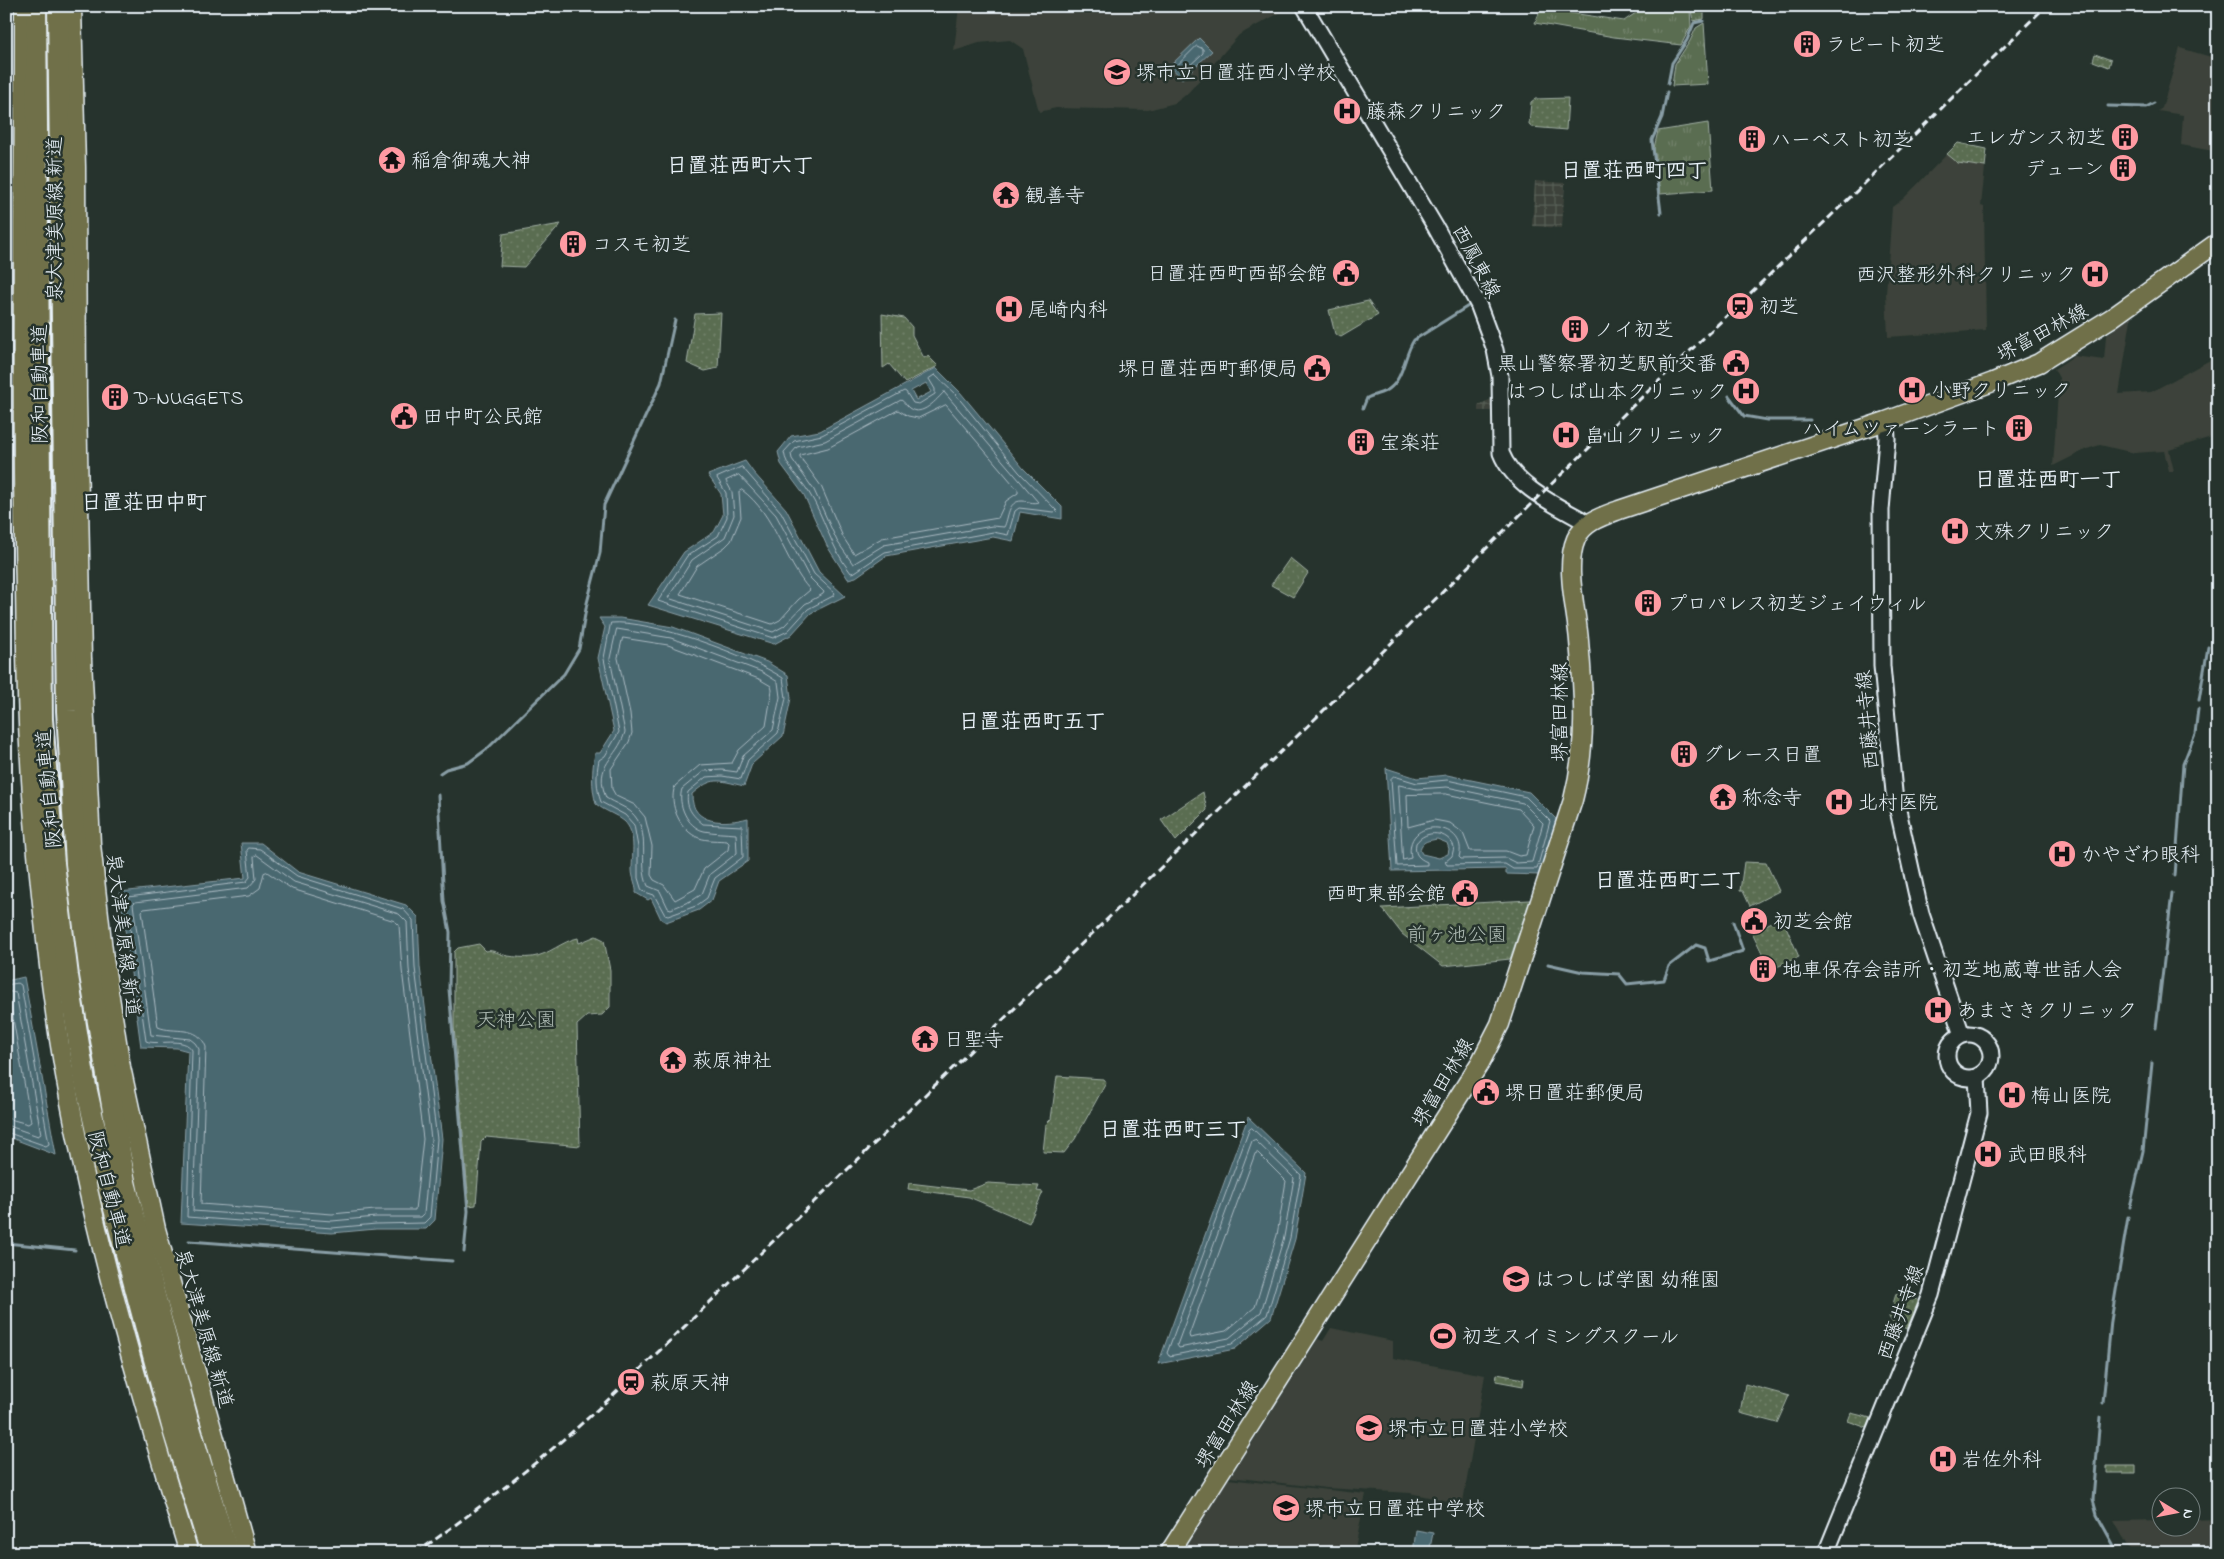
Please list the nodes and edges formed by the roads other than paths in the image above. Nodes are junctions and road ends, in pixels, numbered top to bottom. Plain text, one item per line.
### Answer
1 (14, 6) edge
2 (24, 6) edge
3 (36, 6) edge
4 (58, 6) edge
5 (72, 6) edge
6 (80, 6) edge
7 (1304, 6) edge
8 (75, 121) junction
9 (23, 135) junction
10 (2218, 242) edge
11 (1886, 421) junction
12 (1589, 524) junction
13 (1962, 1036) junction
14 (1977, 1077) junction
15 (190, 1553) edge
16 (211, 1553) edge
17 (228, 1553) edge
18 (247, 1553) edge
19 (1169, 1553) edge
20 (1826, 1553) edge

1 - 9 main road
2 - 9 main road, 泉大津美原線 新道
3 - 16 highway, 阪和自動車道
4 - 17 highway, 阪和自動車道
5 - 8 main road, 泉大津美原線 新道
6 - 8 main road
7 - 12 main road, 西鳳東線
8 - 18 main road, 泉大津美原線 新道
9 - 15 main road, 泉大津美原線 新道
10 - 11 main road, 堺富田林線
11 - 12 main road, 堺富田林線
11 - 13 main road, 西藤井寺線
12 - 19 main road, 堺富田林線
13 - 14 main road
13 - 14 main road
14 - 20 main road, 西藤井寺線

